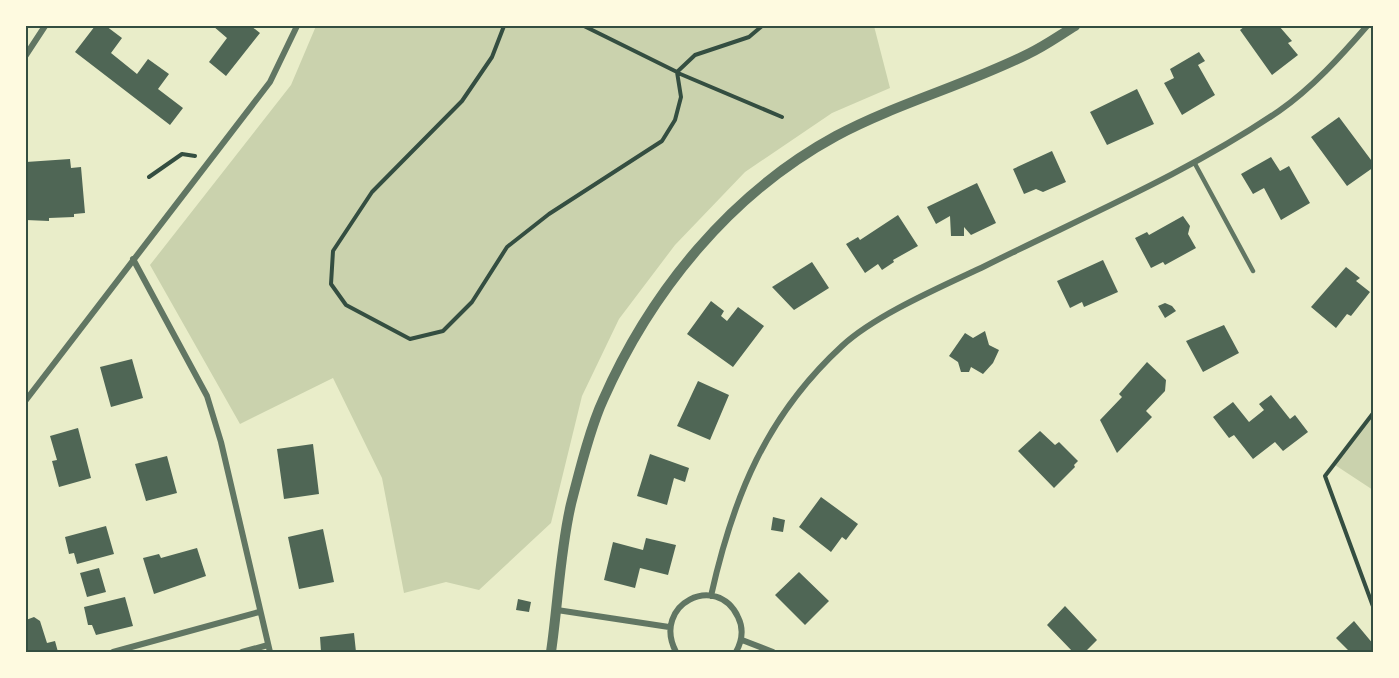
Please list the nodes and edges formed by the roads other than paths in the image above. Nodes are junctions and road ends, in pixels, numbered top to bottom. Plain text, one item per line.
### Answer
1 (45, 26) edge
2 (297, 26) edge
3 (1075, 26) edge
4 (1367, 26) edge
5 (26, 55) edge
6 (1194, 162) junction
7 (133, 259) junction
8 (1253, 271) dead end
9 (26, 400) edge
10 (711, 596) junction
11 (557, 610) junction
12 (259, 612) junction
13 (669, 627) junction
14 (742, 640) junction
15 (269, 649) edge
16 (113, 652) edge
17 (242, 652) edge
18 (551, 652) edge
19 (676, 652) edge
20 (736, 652) edge
21 (773, 652) edge

1 - 5 street
2 - 7 street
3 - 11 street
4 - 6 street
6 - 8 lane
6 - 10 street
7 - 9 street
7 - 12 street
10 - 13 street
10 - 14 street
11 - 13 street
11 - 18 street
12 - 15 street
12 - 16 street
13 - 19 street
14 - 20 street
14 - 21 street
15 - 17 street

